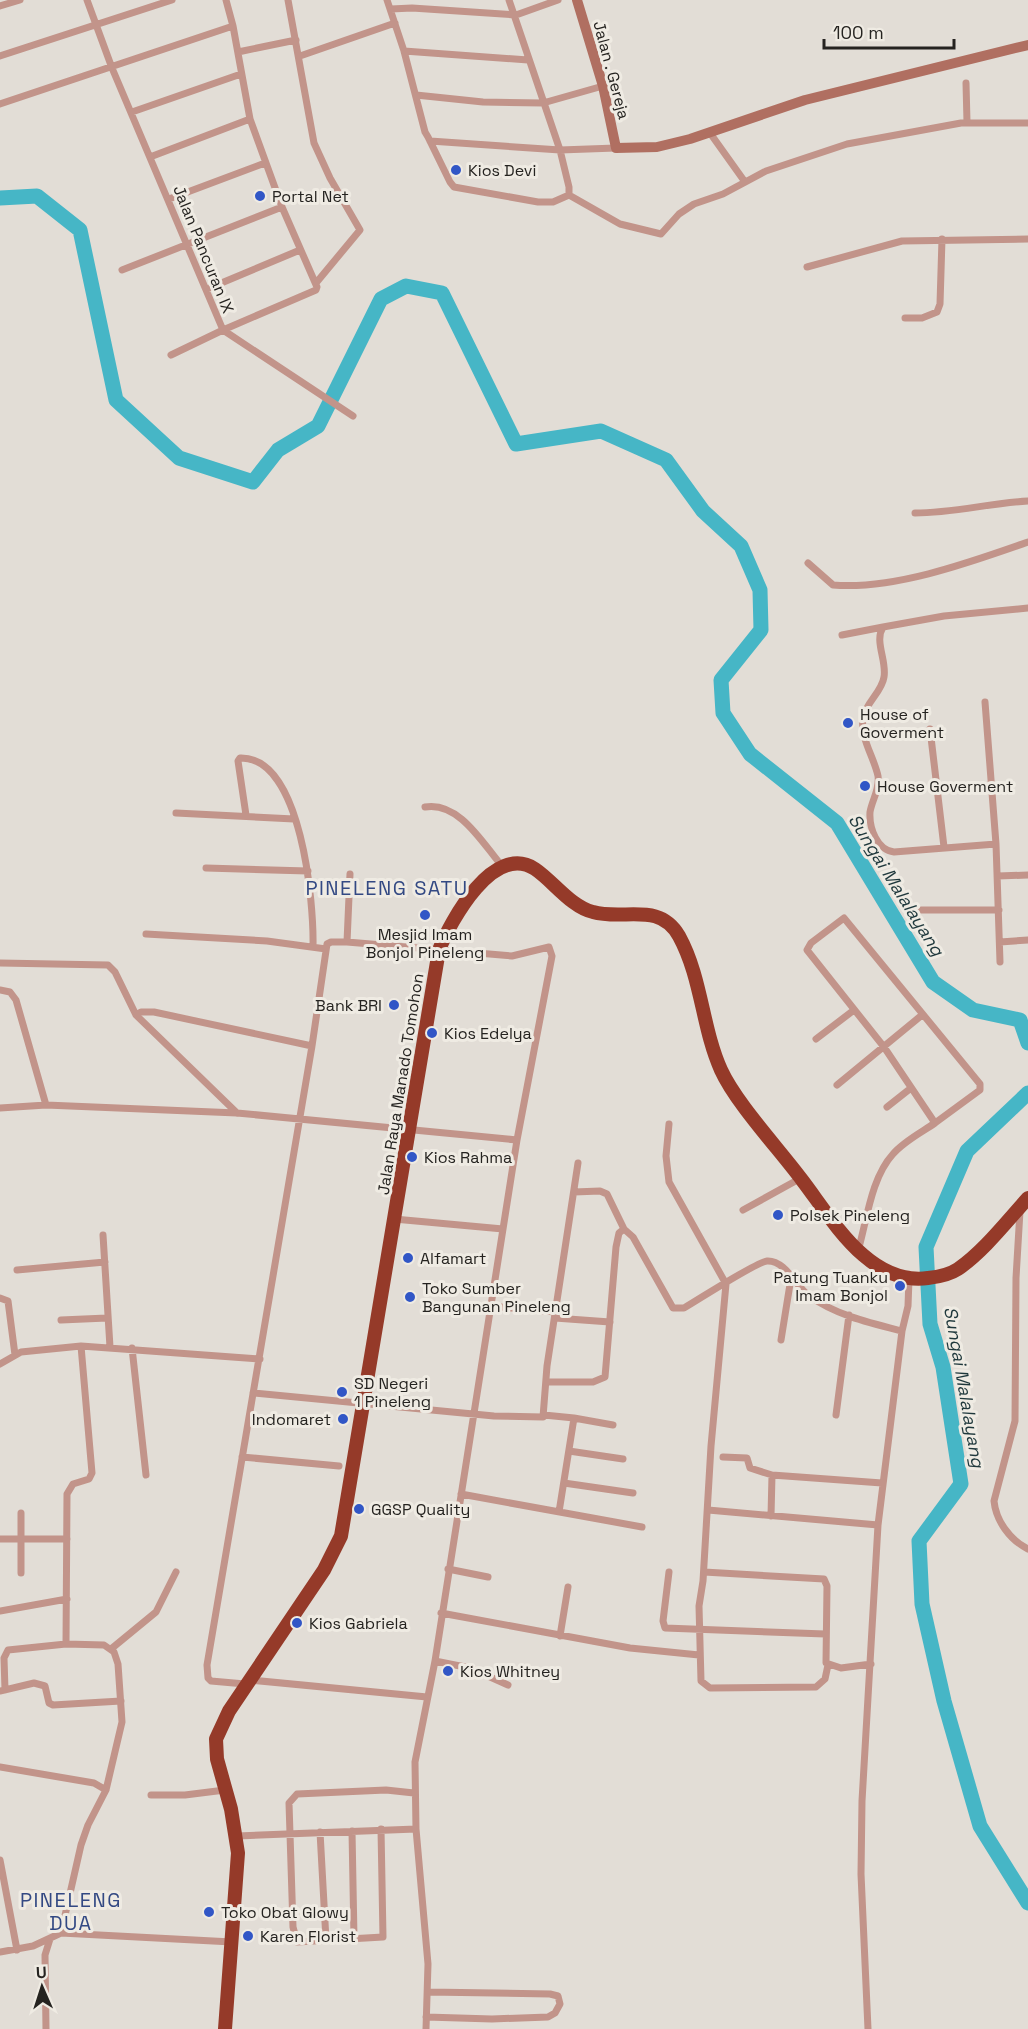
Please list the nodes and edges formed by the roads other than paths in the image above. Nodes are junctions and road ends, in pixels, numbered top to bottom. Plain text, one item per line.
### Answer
1 (20, 0) edge
2 (87, 0) edge
3 (172, 0) edge
4 (226, 0) edge
5 (288, 0) edge
6 (387, 0) edge
7 (509, 0) edge
8 (558, 0) edge
9 (577, 0) edge
10 (0, 6) edge
11 (391, 9) junction
12 (516, 15) junction
13 (395, 23) junction
14 (98, 26) junction
15 (233, 26) junction
16 (296, 40) junction
17 (1028, 45) edge
18 (404, 51) junction
19 (238, 52) junction
20 (0, 56) edge
21 (300, 56) junction
22 (528, 60) junction
23 (112, 68) junction
24 (241, 74) junction
25 (966, 83) dead end
26 (603, 87) junction
27 (416, 95) junction
28 (0, 104) edge
29 (543, 104) junction
30 (132, 112) junction
31 (250, 119) junction
32 (967, 122) junction
33 (1028, 123) edge
34 (710, 133) junction
35 (430, 141) junction
36 (616, 148) junction
37 (560, 150) junction
38 (150, 157) junction
39 (265, 163) junction
40 (744, 182) junction
41 (568, 195) junction
42 (169, 199) junction
43 (282, 207) junction
44 (942, 239) junction
45 (1028, 239) edge
46 (187, 244) junction
47 (300, 250) junction
48 (807, 267) dead end
49 (122, 270) dead end
50 (316, 283) junction
51 (207, 289) junction
52 (905, 318) dead end
53 (223, 330) junction
54 (171, 355) dead end
55 (353, 416) dead end
56 (1028, 501) edge
57 (915, 513) dead end
58 (1028, 542) edge
59 (808, 563) dead end
60 (1028, 608) edge
61 (883, 627) junction
62 (842, 635) dead end
63 (985, 702) dead end
64 (930, 729) dead end
65 (425, 807) dead end
66 (176, 813) dead end
67 (246, 815) junction
68 (294, 819) junction
69 (996, 844) junction
70 (944, 847) junction
71 (502, 866) junction
72 (206, 868) dead end
73 (308, 871) junction
74 (350, 874) dead end
75 (1028, 875) edge
76 (998, 876) junction
77 (915, 910) dead end
78 (999, 910) junction
79 (146, 934) dead end
80 (1028, 940) edge
81 (347, 942) junction
82 (1000, 942) junction
83 (313, 947) junction
84 (326, 949) junction
85 (439, 950) junction
86 (1000, 962) dead end
87 (0, 963) edge
88 (0, 990) edge
89 (854, 1010) junction
90 (136, 1015) junction
91 (922, 1015) junction
92 (816, 1039) dead end
93 (312, 1046) junction
94 (884, 1047) junction
95 (837, 1085) dead end
96 (910, 1088) junction
97 (46, 1106) junction
98 (887, 1107) dead end
99 (0, 1108) edge
100 (237, 1113) junction
101 (299, 1121) junction
102 (935, 1123) junction
103 (669, 1124) dead end
104 (409, 1131) junction
105 (516, 1140) junction
106 (578, 1163) dead end
107 (801, 1178) junction
108 (574, 1192) junction
109 (1024, 1202) edge
110 (743, 1210) dead end
111 (394, 1219) junction
112 (503, 1229) junction
113 (624, 1229) junction
114 (103, 1235) dead end
115 (858, 1251) junction
116 (105, 1262) junction
117 (17, 1270) dead end
118 (791, 1278) junction
119 (913, 1279) junction
120 (726, 1284) junction
121 (0, 1298) edge
122 (490, 1306) junction
123 (555, 1315) junction
124 (849, 1315) junction
125 (107, 1318) junction
126 (61, 1320) dead end
127 (610, 1322) junction
128 (902, 1331) junction
129 (781, 1340) dead end
130 (81, 1346) junction
131 (110, 1347) junction
132 (132, 1348) junction
133 (15, 1354) junction
134 (260, 1359) junction
135 (0, 1364) edge
136 (546, 1382) junction
137 (253, 1393) junction
138 (364, 1403) junction
139 (472, 1414) junction
140 (544, 1415) junction
141 (836, 1415) dead end
142 (574, 1418) junction
143 (613, 1425) dead end
144 (569, 1452) junction
145 (242, 1457) junction
146 (723, 1457) dead end
147 (622, 1460) dead end
148 (339, 1466) dead end
149 (146, 1475) dead end
150 (772, 1475) junction
151 (564, 1483) junction
152 (882, 1483) junction
153 (633, 1493) dead end
154 (461, 1494) junction
155 (708, 1510) junction
156 (559, 1512) junction
157 (21, 1513) dead end
158 (771, 1516) junction
159 (878, 1525) junction
160 (642, 1527) dead end
161 (0, 1539) edge
162 (21, 1539) junction
163 (67, 1539) junction
164 (1028, 1549) edge
165 (448, 1569) junction
166 (176, 1572) dead end
167 (669, 1572) dead end
168 (704, 1572) junction
169 (21, 1573) dead end
170 (488, 1576) dead end
171 (568, 1587) dead end
172 (67, 1599) junction
173 (0, 1611) edge
174 (441, 1613) junction
175 (698, 1630) junction
176 (825, 1634) junction
177 (560, 1636) junction
178 (66, 1644) junction
179 (111, 1649) junction
180 (699, 1655) junction
181 (435, 1661) junction
182 (828, 1665) junction
183 (871, 1665) junction
184 (247, 1682) junction
185 (508, 1685) dead end
186 (3, 1691) edge
187 (427, 1697) junction
188 (121, 1701) junction
189 (0, 1767) edge
190 (106, 1790) junction
191 (225, 1790) junction
192 (414, 1793) junction
193 (151, 1795) dead end
194 (381, 1829) junction
195 (416, 1829) junction
196 (352, 1831) junction
197 (320, 1832) junction
198 (290, 1834) junction
199 (237, 1836) junction
200 (0, 1860) edge
201 (61, 1933) junction
202 (354, 1938) junction
203 (50, 1939) junction
204 (326, 1940) junction
205 (232, 1942) junction
206 (17, 1950) junction
207 (0, 1952) edge
208 (428, 1992) junction
209 (426, 2017) junction
210 (46, 2029) edge
211 (225, 2029) edge
212 (426, 2029) edge
213 (868, 2029) edge

1 - 10 street
2 - 14 street, Jalan Pancuran IX
3 - 14 street
4 - 15 street
5 - 16 street
6 - 11 street
7 - 12 street
8 - 12 street
9 - 26 street, Jalan . Gereja
11 - 12 street
11 - 13 street
12 - 22 street
13 - 18 street
13 - 21 street
14 - 20 street
14 - 23 street, Jalan Pancuran IX
15 - 19 street
15 - 23 street
16 - 19 street
16 - 21 street
17 - 34 street
18 - 22 street
18 - 27 street
19 - 24 street
21 - 50 street
22 - 29 street
23 - 28 street
23 - 30 street, Jalan Pancuran IX
24 - 30 street
24 - 31 street
25 - 32 street
26 - 29 street
26 - 36 street, Jalan . Gereja
27 - 29 street
27 - 35 street
29 - 37 street
30 - 38 street, Jalan Pancuran IX
31 - 38 street
31 - 39 street
32 - 33 street
32 - 40 street
34 - 36 street
34 - 40 street
35 - 37 street
35 - 41 street
36 - 37 street
37 - 41 street
38 - 42 street, Jalan Pancuran IX
39 - 42 street
39 - 43 street
40 - 41 street
42 - 46 street, Jalan Pancuran IX
43 - 46 street
43 - 47 street
44 - 45 street
44 - 48 street
44 - 52 street
46 - 49 street
46 - 51 street, Jalan Pancuran IX
47 - 50 street
47 - 51 street
50 - 53 street, Jalan Pancuran IX
51 - 53 street, Jalan Pancuran IX
53 - 54 street
53 - 55 street
56 - 57 street
58 - 59 street
60 - 61 street
61 - 62 street
61 - 70 street
63 - 69 street
64 - 70 street
65 - 71 street
66 - 67 street
67 - 68 street
67 - 68 street
68 - 73 street
69 - 70 street
69 - 76 street
71 - 85 highway, Jalan Raya Manado Tomohon
71 - 107 highway
72 - 73 street
73 - 83 street
74 - 81 street
75 - 76 street
76 - 78 street
77 - 78 street
78 - 82 street
79 - 83 street
80 - 82 street
81 - 84 street
81 - 85 street
82 - 86 street
83 - 84 street
84 - 93 street
85 - 104 highway, Jalan Raya Manado Tomohon
85 - 105 street
87 - 90 street
88 - 97 street
89 - 91 street
89 - 92 street
89 - 94 street
90 - 93 street
90 - 100 street
91 - 94 street
91 - 102 street
93 - 101 street
94 - 95 street
94 - 96 street
96 - 98 street
96 - 102 street
97 - 99 street
97 - 100 street
100 - 101 street
101 - 104 street
101 - 134 street
102 - 115 street
103 - 120 street
104 - 105 street
104 - 111 highway, Jalan Raya Manado Tomohon
105 - 112 street
106 - 108 street
107 - 110 street
107 - 115 highway
108 - 113 street
108 - 123 street
109 - 119 highway
109 - 164 street
111 - 112 street
111 - 138 highway, Jalan Raya Manado Tomohon
112 - 122 street
113 - 120 street
113 - 127 street
114 - 116 street
115 - 119 highway
116 - 117 street
116 - 125 street
118 - 120 street
118 - 124 street
118 - 129 street
119 - 128 street
120 - 155 street
121 - 133 street
122 - 123 street
122 - 139 street
123 - 127 street
123 - 136 street
124 - 128 street
124 - 141 street
125 - 126 street
125 - 131 street
127 - 136 street
128 - 152 street
130 - 131 street
130 - 133 street
130 - 163 street
131 - 132 street
132 - 134 street
132 - 149 street
133 - 135 street
134 - 137 street
136 - 140 street
137 - 138 street
137 - 145 street
138 - 139 street
138 - 184 highway, Jalan Raya Manado Tomohon
139 - 140 street
139 - 154 street
140 - 142 street
142 - 143 street
142 - 144 street
144 - 147 street
144 - 151 street
145 - 148 street
145 - 184 street
146 - 150 street
150 - 152 street
150 - 158 street
151 - 153 street
151 - 156 street
152 - 159 street
154 - 156 street
154 - 165 street
155 - 158 street
155 - 168 street
156 - 160 street
157 - 162 street
158 - 159 street
159 - 183 street
161 - 162 street
162 - 163 street
162 - 169 street
163 - 172 street
165 - 170 street
165 - 174 street
166 - 179 street
167 - 175 street
168 - 175 street
168 - 176 street
171 - 177 street
172 - 173 street
172 - 178 street
174 - 177 street
174 - 181 street
175 - 176 street
175 - 180 street
176 - 182 street
177 - 180 street
178 - 179 street
178 - 186 street
179 - 188 street
180 - 182 street
181 - 185 street
181 - 187 street
182 - 183 street
183 - 213 street
184 - 187 street
184 - 191 highway, Jalan Raya Manado Tomohon
186 - 188 street
187 - 192 street
188 - 190 street
189 - 190 street
190 - 201 street
191 - 193 street
191 - 199 highway, Jalan Raya Manado Tomohon
192 - 195 street
192 - 198 street
194 - 195 street
194 - 196 street
194 - 202 street
195 - 208 street
196 - 197 street
196 - 202 street
197 - 198 street
197 - 204 street
198 - 199 street
198 - 204 street
199 - 205 highway, Jalan Raya Manado Tomohon
200 - 206 street
201 - 203 street
201 - 205 street
202 - 204 street
203 - 206 street
203 - 210 street
205 - 211 highway, Jalan Raya Manado Tomohon
206 - 207 street
208 - 209 street
208 - 209 street
209 - 212 street

